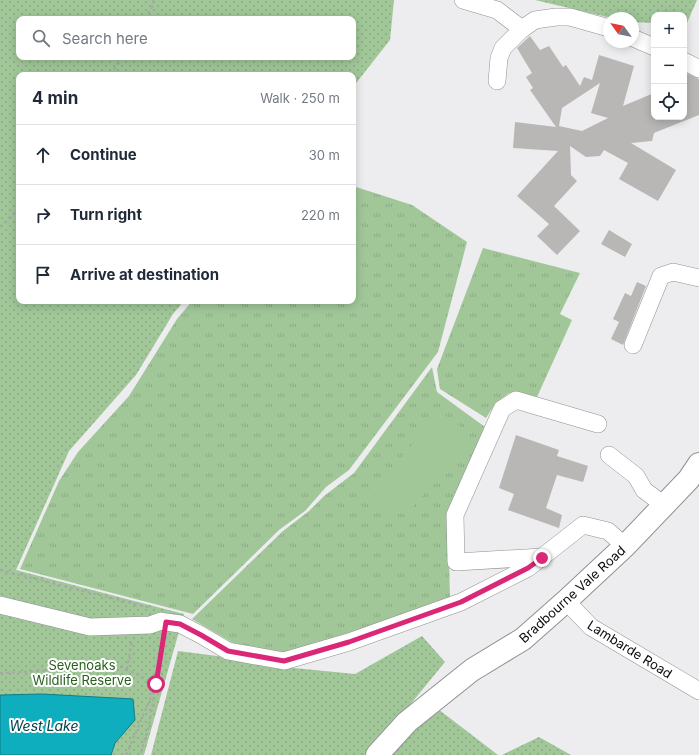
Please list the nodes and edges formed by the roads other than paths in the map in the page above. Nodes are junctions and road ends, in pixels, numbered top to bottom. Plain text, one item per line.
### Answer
1 (463, 0) edge
2 (603, 26) edge
3 (522, 29) junction
4 (639, 41) edge
5 (651, 46) edge
6 (687, 63) edge
7 (699, 69) edge
8 (496, 81) dead end
9 (699, 278) edge
10 (633, 345) dead end
11 (598, 424) dead end
12 (609, 455) dead end
13 (699, 464) edge
14 (664, 505) junction
15 (625, 546) junction
16 (542, 558) junction
17 (566, 601) junction
18 (0, 605) edge
19 (699, 691) edge
20 (377, 755) edge

1 - 3 street
2 - 3 street
3 - 8 street
4 - 5 street
6 - 7 street
9 - 10 street
11 - 16 street
12 - 14 street
13 - 14 highway, Bradbourne Vale Road
14 - 15 highway, Bradbourne Vale Road
15 - 16 street
15 - 17 highway, Bradbourne Vale Road
16 - 18 street
17 - 19 street, Lambarde Road
17 - 20 highway, Bradbourne Vale Road

